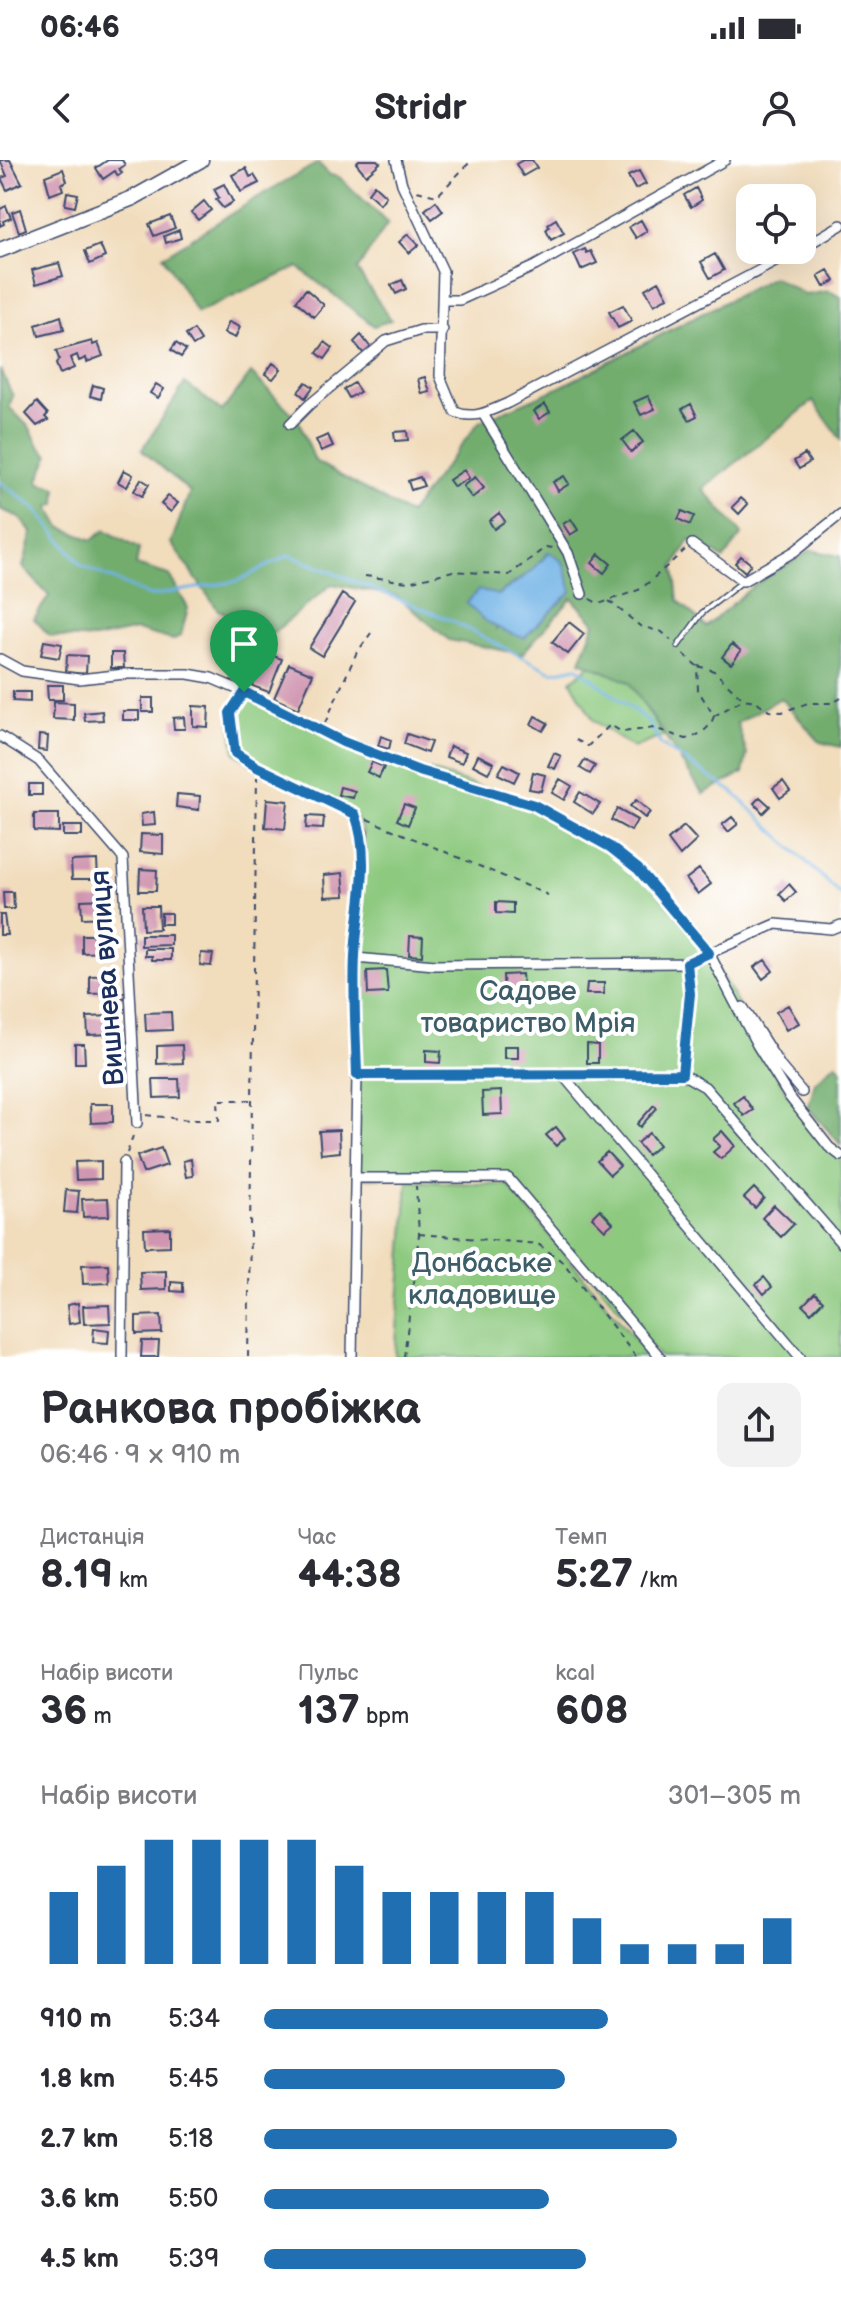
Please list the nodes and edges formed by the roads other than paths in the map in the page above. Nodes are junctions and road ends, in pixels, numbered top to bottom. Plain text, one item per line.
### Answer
1 (201, 160) edge
2 (396, 160) edge
3 (725, 160) edge
4 (841, 225) edge
5 (816, 240) edge
6 (0, 250) edge
7 (772, 264) edge
8 (443, 300) junction
9 (443, 330) junction
10 (483, 414) junction
11 (290, 424) dead end
12 (841, 514) edge
13 (692, 544) road end
14 (743, 581) junction
15 (582, 594) dead end
16 (678, 646) road end
17 (0, 659) edge
18 (0, 736) edge
19 (257, 767) road end
20 (841, 925) edge
21 (709, 953) junction
22 (355, 958) junction
23 (561, 1073) junction
24 (357, 1075) junction
25 (802, 1092) dead end
26 (137, 1118) road end
27 (841, 1156) edge
28 (124, 1162) road end
29 (355, 1178) junction
30 (841, 1243) edge
31 (122, 1357) edge
32 (352, 1357) edge
33 (660, 1357) edge
34 (800, 1357) edge

1 - 6 main road
2 - 8 street
3 - 8 street
4 - 5 street
7 - 10 street
8 - 9 street
9 - 10 street
9 - 11 street
10 - 15 street
12 - 14 street
13 - 14 street
14 - 16 lane
17 - 21 street
18 - 26 street, Вишнева вулиця
19 - 22 street
20 - 21 street
21 - 22 street
21 - 25 street
21 - 27 street
22 - 24 street
23 - 24 street
23 - 30 street
23 - 34 street
24 - 29 street
28 - 31 street
29 - 32 street
29 - 33 street

